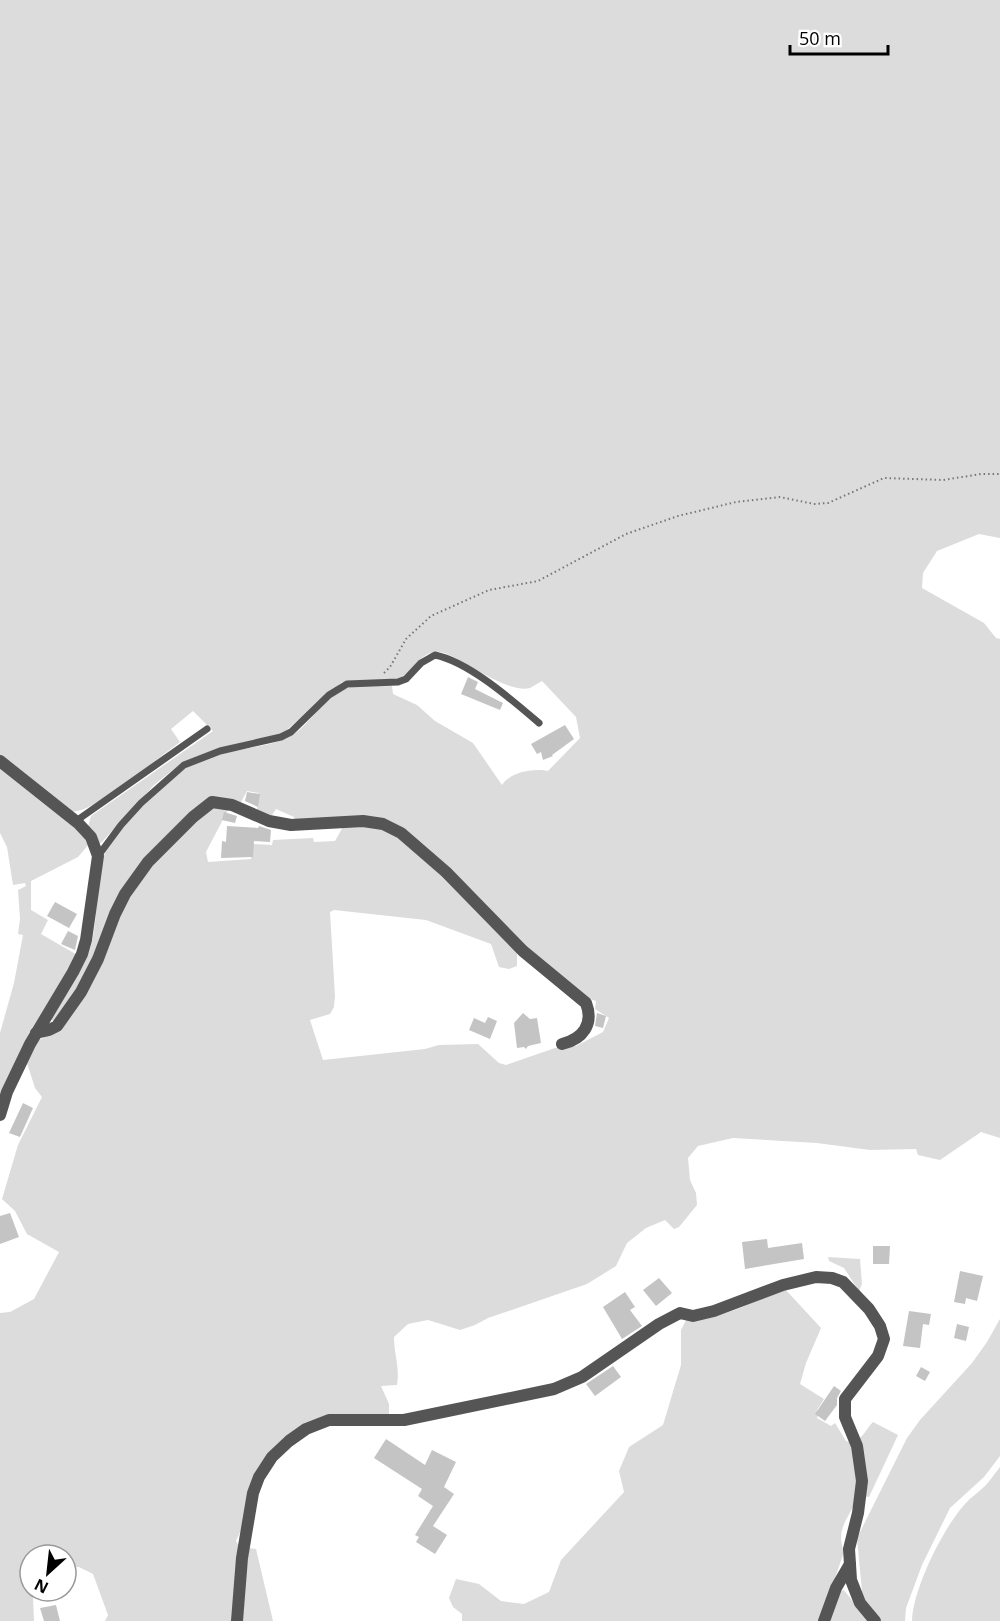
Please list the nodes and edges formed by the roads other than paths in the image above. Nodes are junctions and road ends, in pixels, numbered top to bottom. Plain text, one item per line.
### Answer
1 (538, 723) dead end
2 (207, 729) dead end
3 (0, 761) edge
4 (76, 821) junction
5 (98, 855) junction
6 (36, 1033) junction
7 (562, 1044) dead end
8 (0, 1115) edge
9 (850, 1564) junction
10 (237, 1621) edge
11 (824, 1621) edge
12 (875, 1621) edge

1 - 5 lane
2 - 4 lane
3 - 4 street
4 - 5 street
5 - 6 street
6 - 7 street
6 - 8 street
9 - 10 street
9 - 11 street
9 - 12 street

